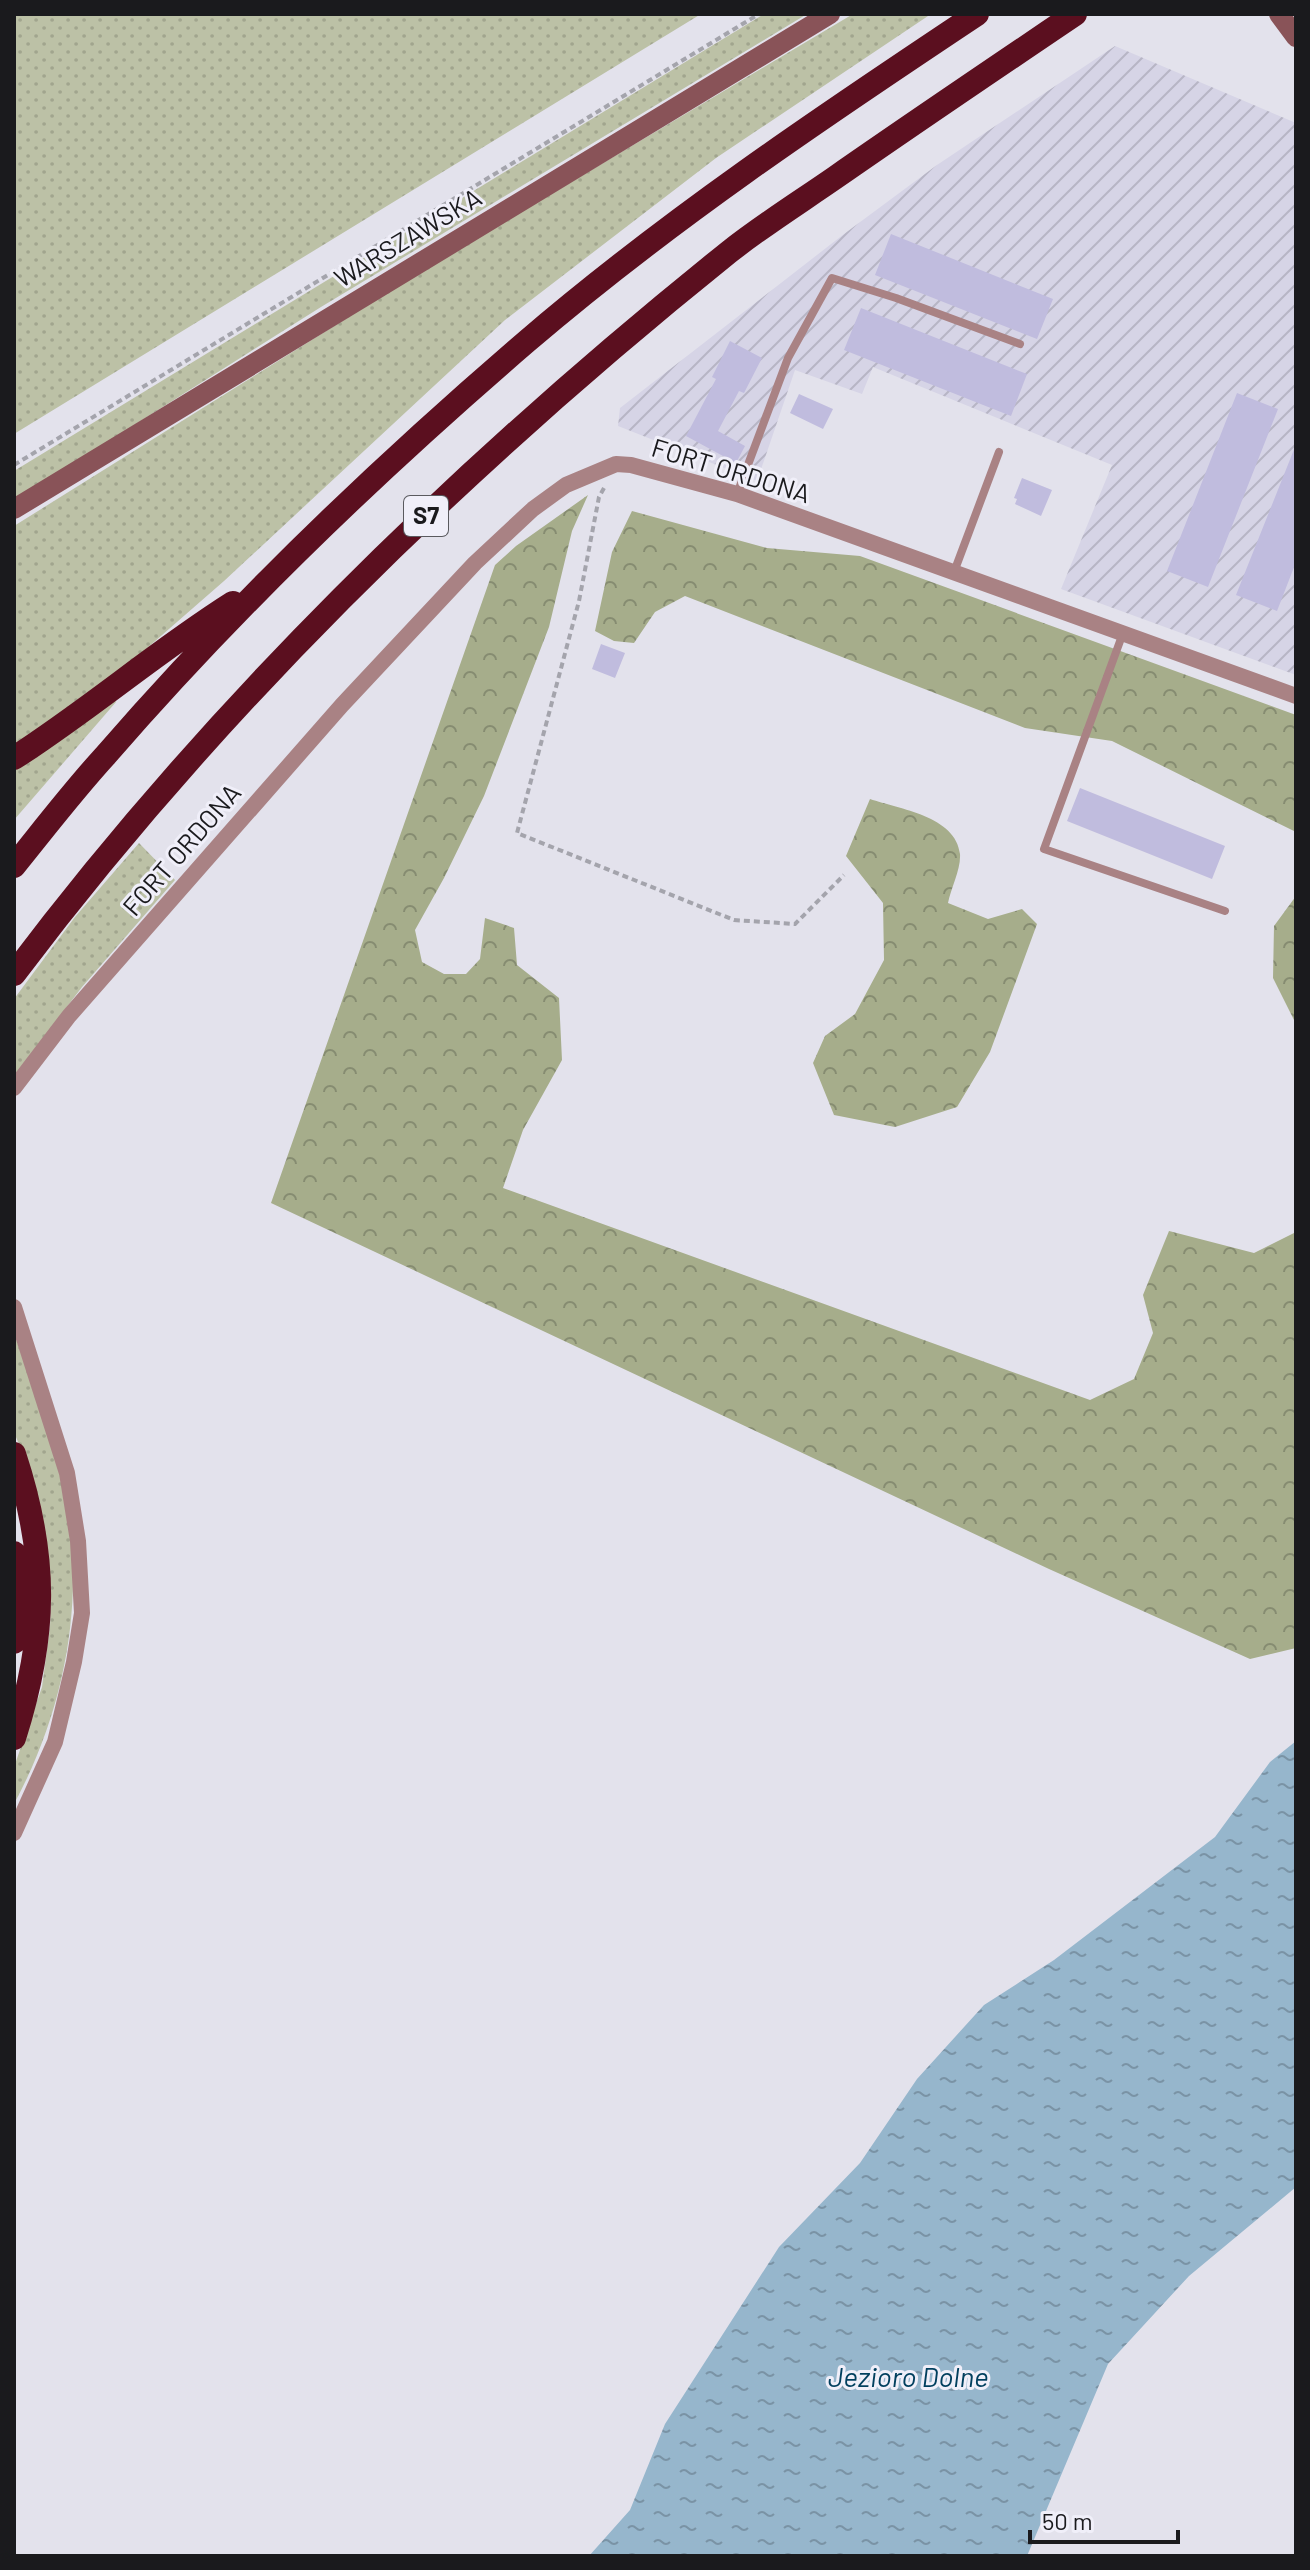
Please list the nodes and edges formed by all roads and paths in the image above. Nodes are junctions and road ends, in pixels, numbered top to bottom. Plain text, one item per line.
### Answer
1 (759, 14) edge
2 (830, 14) edge
3 (977, 14) edge
4 (1075, 14) edge
5 (1279, 14) edge
6 (1296, 37) edge
7 (1020, 344) dead end
8 (999, 452) dead end
9 (616, 464) junction
10 (14, 465) edge
11 (737, 494) junction
12 (14, 509) edge
13 (954, 572) junction
14 (268, 580) junction
15 (1123, 633) junction
16 (1296, 696) edge
17 (14, 758) edge
18 (14, 866) edge
19 (844, 875) dead end
20 (1225, 911) dead end
21 (14, 974) edge
22 (14, 1088) edge
23 (14, 1307) edge
24 (14, 1454) edge
25 (14, 1553) edge
26 (14, 1642) edge
27 (14, 1738) edge
28 (14, 1833) edge

1 - 10 path
2 - 12 main road, WARSZAWSKA
3 - 14 highway, S7
4 - 21 highway, S7
5 - 6 main road
7 - 11 lane
8 - 13 lane
9 - 11 street, FORT ORDONA
9 - 19 path
9 - 22 street, FORT ORDONA
11 - 13 street, FORT ORDONA
13 - 15 street, FORT ORDONA
14 - 17 highway
14 - 18 highway, S7
15 - 16 street, FORT ORDONA
15 - 20 lane
23 - 28 street
24 - 27 highway
25 - 26 highway

